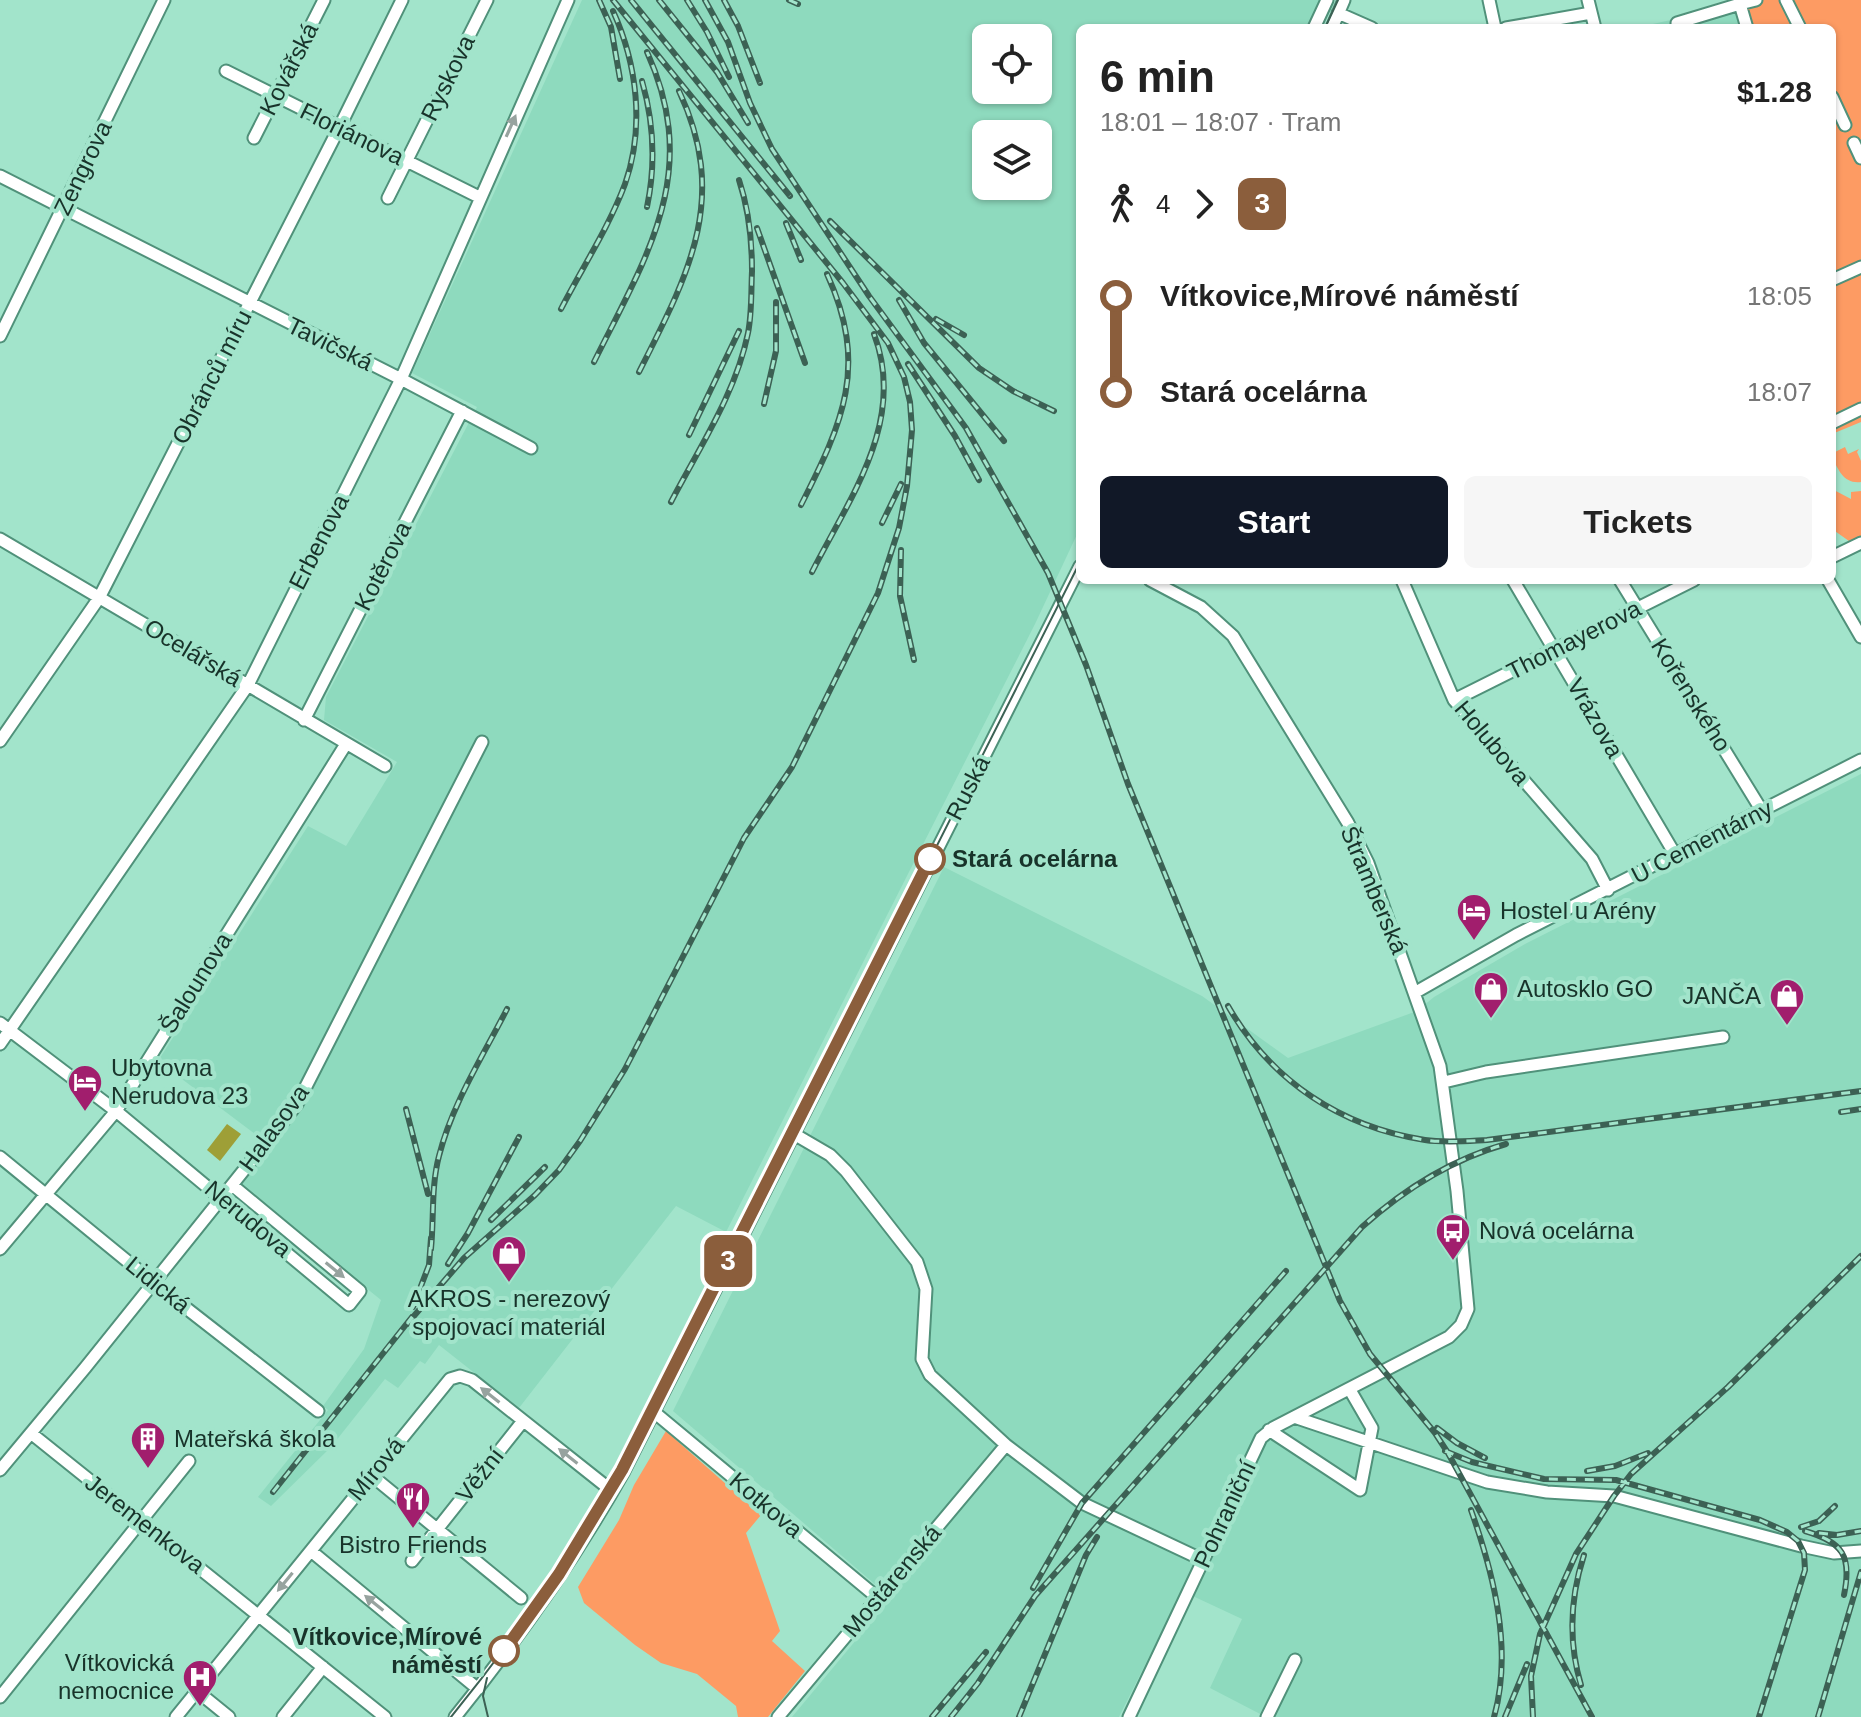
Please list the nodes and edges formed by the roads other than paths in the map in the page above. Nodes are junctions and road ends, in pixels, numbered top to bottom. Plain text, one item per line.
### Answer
1 (164, 0) edge
2 (324, 0) edge
3 (402, 0) edge
4 (487, 0) edge
5 (568, 0) edge
6 (1327, 0) edge
7 (1344, 0) edge
8 (1489, 0) edge
9 (1588, 0) edge
10 (1756, 0) edge
11 (1786, 0) edge
12 (1740, 4) junction
13 (1338, 13) junction
14 (1591, 13) junction
15 (1316, 24) edge
16 (1334, 24) edge
17 (1363, 24) edge
18 (1494, 24) edge
19 (1529, 24) edge
20 (1594, 24) edge
21 (1677, 24) edge
22 (1746, 24) edge
23 (1798, 24) edge
24 (226, 71) dead end
25 (275, 97) junction
26 (1836, 106) edge
27 (1845, 125) dead end
28 (339, 128) junction
29 (254, 138) dead end
30 (1854, 143) dead end
31 (1861, 158) edge
32 (407, 161) junction
33 (0, 176) edge
34 (479, 197) junction
35 (388, 198) dead end
36 (64, 208) junction
37 (1861, 267) edge
38 (1836, 278) edge
39 (250, 304) junction
40 (0, 336) edge
41 (401, 379) junction
42 (1861, 409) edge
43 (462, 411) junction
44 (1836, 421) edge
45 (531, 448) dead end
46 (0, 539) edge
47 (1861, 543) edge
48 (1836, 555) edge
49 (1076, 574) edge
50 (1161, 584) edge
51 (1404, 584) edge
52 (1515, 584) edge
53 (1622, 584) edge
54 (1686, 584) edge
55 (1830, 584) edge
56 (99, 598) junction
57 (1637, 608) junction
58 (1861, 637) edge
59 (1555, 650) junction
60 (248, 685) junction
61 (1454, 700) junction
62 (304, 720) junction
63 (0, 741) edge
64 (482, 742) dead end
65 (346, 744) junction
66 (1861, 760) edge
67 (385, 766) dead end
68 (1762, 811) junction
69 (1676, 856) junction
70 (1608, 890) junction
71 (1416, 992) junction
72 (0, 1023) edge
73 (10, 1032) junction
74 (1723, 1037) dead end
75 (0, 1044) edge
76 (1444, 1082) junction
77 (116, 1111) junction
78 (794, 1134) junction
79 (0, 1157) edge
80 (232, 1185) junction
81 (47, 1194) junction
82 (223, 1197) junction
83 (0, 1249) edge
84 (154, 1283) junction
85 (1350, 1390) junction
86 (318, 1411) dead end
87 (654, 1412) junction
88 (1294, 1417) junction
89 (523, 1421) junction
90 (1269, 1430) junction
91 (32, 1434) junction
92 (1371, 1443) junction
93 (1006, 1445) junction
94 (189, 1461) dead end
95 (0, 1470) edge
96 (371, 1475) junction
97 (612, 1491) junction
98 (142, 1521) junction
99 (437, 1529) junction
100 (311, 1551) junction
101 (1861, 1551) edge
102 (1203, 1560) junction
103 (412, 1561) dead end
104 (521, 1598) dead end
105 (878, 1598) junction
106 (259, 1615) junction
107 (1295, 1660) dead end
108 (323, 1667) junction
109 (478, 1689) junction
110 (197, 1691) junction
111 (0, 1697) edge
112 (176, 1717) edge
113 (229, 1717) edge
114 (283, 1717) edge
115 (385, 1717) edge
116 (455, 1717) edge
117 (778, 1717) edge
118 (1129, 1717) edge
119 (1267, 1717) edge

1 - 36 street, Zengrova
2 - 25 street, Kovářská
3 - 28 street, Obránců míru
4 - 32 street, Ryskova
34 -> 5 street, Erbenova
6 - 15 street
7 - 13 street
8 - 18 street
9 - 14 street
10 - 12 street
11 - 23 street
12 - 21 street
12 - 22 street
13 - 16 street
13 - 17 street
14 - 19 street
14 - 20 street
24 - 25 street, Floriánova
25 - 28 street, Floriánova
25 - 29 street, Kovářská
26 - 27 street
28 - 32 street, Floriánova
28 - 39 street, Obránců míru
30 - 31 street
32 - 34 street, Floriánova
32 - 35 street, Ryskova
33 - 36 street, Tavičská
34 - 41 street, Erbenova
36 - 39 street, Tavičská
36 - 40 street, Zengrova
37 - 38 street
39 - 41 street, Tavičská
39 - 56 street, Obránců míru
41 - 43 street, Tavičská
41 - 60 street, Erbenova
42 - 44 street
43 - 45 street, Tavičská
43 - 62 street, Kotěrova
46 - 56 street, Ocelářská
47 - 48 street
49 - 78 street, Ruská
50 - 71 street, Štramberská
51 - 61 street, Holubova
52 - 59 street, Vrázova
53 - 57 street, Kořenského
54 - 57 street, Thomayerova
55 - 58 street
56 - 60 street, Ocelářská
56 - 63 street, Obránců míru
57 - 59 street, Thomayerova
57 - 68 street, Kořenského
59 - 61 street, Thomayerova
59 - 69 street, Vrázova
60 - 62 street, Ocelářská
60 - 73 street, Erbenova
61 - 70 street, Holubova
62 - 65 street, Ocelářská
64 - 80 street, Halasova
65 - 67 street, Ocelářská
65 - 77 street, Šalounova
66 - 68 street, U Cementárny
68 - 69 street, U Cementárny
69 - 70 street, U Cementárny
70 - 71 street, U Cementárny
71 - 76 street, Štramberská
72 - 73 street, Nerudova
73 - 75 street, Erbenova
73 - 77 street, Nerudova
74 - 76 street
76 - 85 street, Štramberská
77 - 81 street, Šalounova
77 - 82 street, Nerudova
78 - 87 street, Ruská
78 - 93 street
79 - 81 street, Lidická
80 - 82 street, Halasova
80 -> 82 street, Nerudova
81 - 83 street, Šalounova
81 - 84 street, Lidická
82 - 84 street, Halasova
84 - 86 street, Lidická
84 - 91 street, Halasova
85 - 88 street
85 - 92 street
87 - 97 street, Ruská
87 - 105 street, Kotkova
88 - 90 street
88 - 92 street
89 -> 96 street, Mírová
97 -> 89 street, Mírová
89 - 99 street, Věžní
90 - 92 street
90 - 102 street, Pohraniční
91 - 95 street, Halasova
91 - 98 street, Jeremenkova
92 - 101 street
93 - 102 street
93 - 105 street, Mostárenská
94 - 98 street
96 - 99 street
96 - 100 street, Mírová
97 - 109 street, Ruská
98 - 106 street, Jeremenkova
98 - 111 street
99 - 103 street, Věžní
99 - 104 street
100 -> 106 street, Mírová
109 -> 100 street
102 - 118 street, Pohraniční
105 - 117 street, Mostárenská
106 - 108 street, Jeremenkova
106 - 110 street, Mírová
107 - 119 street
108 - 114 street
108 - 115 street, Jeremenkova
109 - 116 street, Ruská
110 - 112 street, Mírová
110 - 113 street

